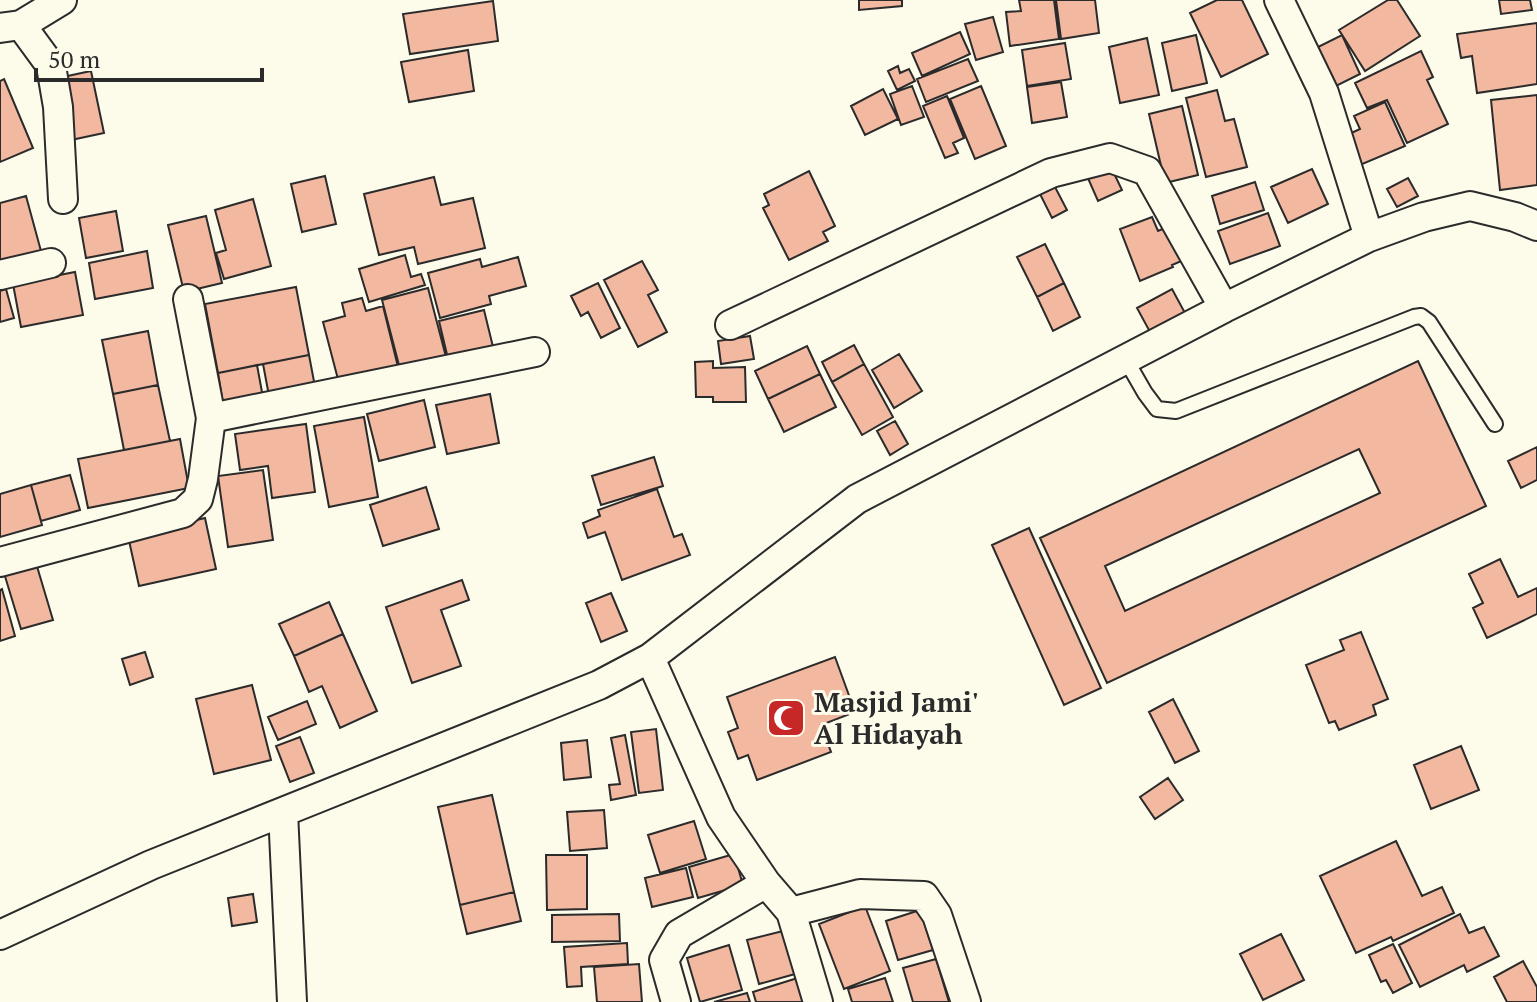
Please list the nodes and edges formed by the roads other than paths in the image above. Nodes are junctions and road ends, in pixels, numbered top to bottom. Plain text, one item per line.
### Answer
1 (62, 0) edge
2 (1279, 0) edge
3 (10, 26) edge
4 (63, 199) dead end
5 (1537, 226) edge
6 (1369, 237) junction
7 (51, 263) dead end
8 (0, 275) edge
9 (188, 299) dead end
10 (1224, 308) junction
11 (730, 325) dead end
12 (535, 352) dead end
13 (1126, 360) junction
14 (211, 418) junction
15 (1495, 424) dead end
16 (0, 562) edge
17 (650, 658) junction
18 (283, 812) junction
19 (766, 883) junction
20 (791, 912) junction
21 (0, 935) edge
22 (292, 1002) edge
23 (676, 1002) edge
24 (818, 1002) edge
25 (966, 1002) edge

1 - 3 street
2 - 6 street
3 - 4 street
5 - 6 street
6 - 10 street
7 - 8 street
9 - 14 street
10 - 11 street
10 - 13 street
12 - 14 street
13 - 15 lane
13 - 17 street
14 - 16 street
17 - 18 street
17 - 19 street
18 - 21 street
18 - 22 street
19 - 20 street
19 - 23 street
20 - 24 street
20 - 25 street

